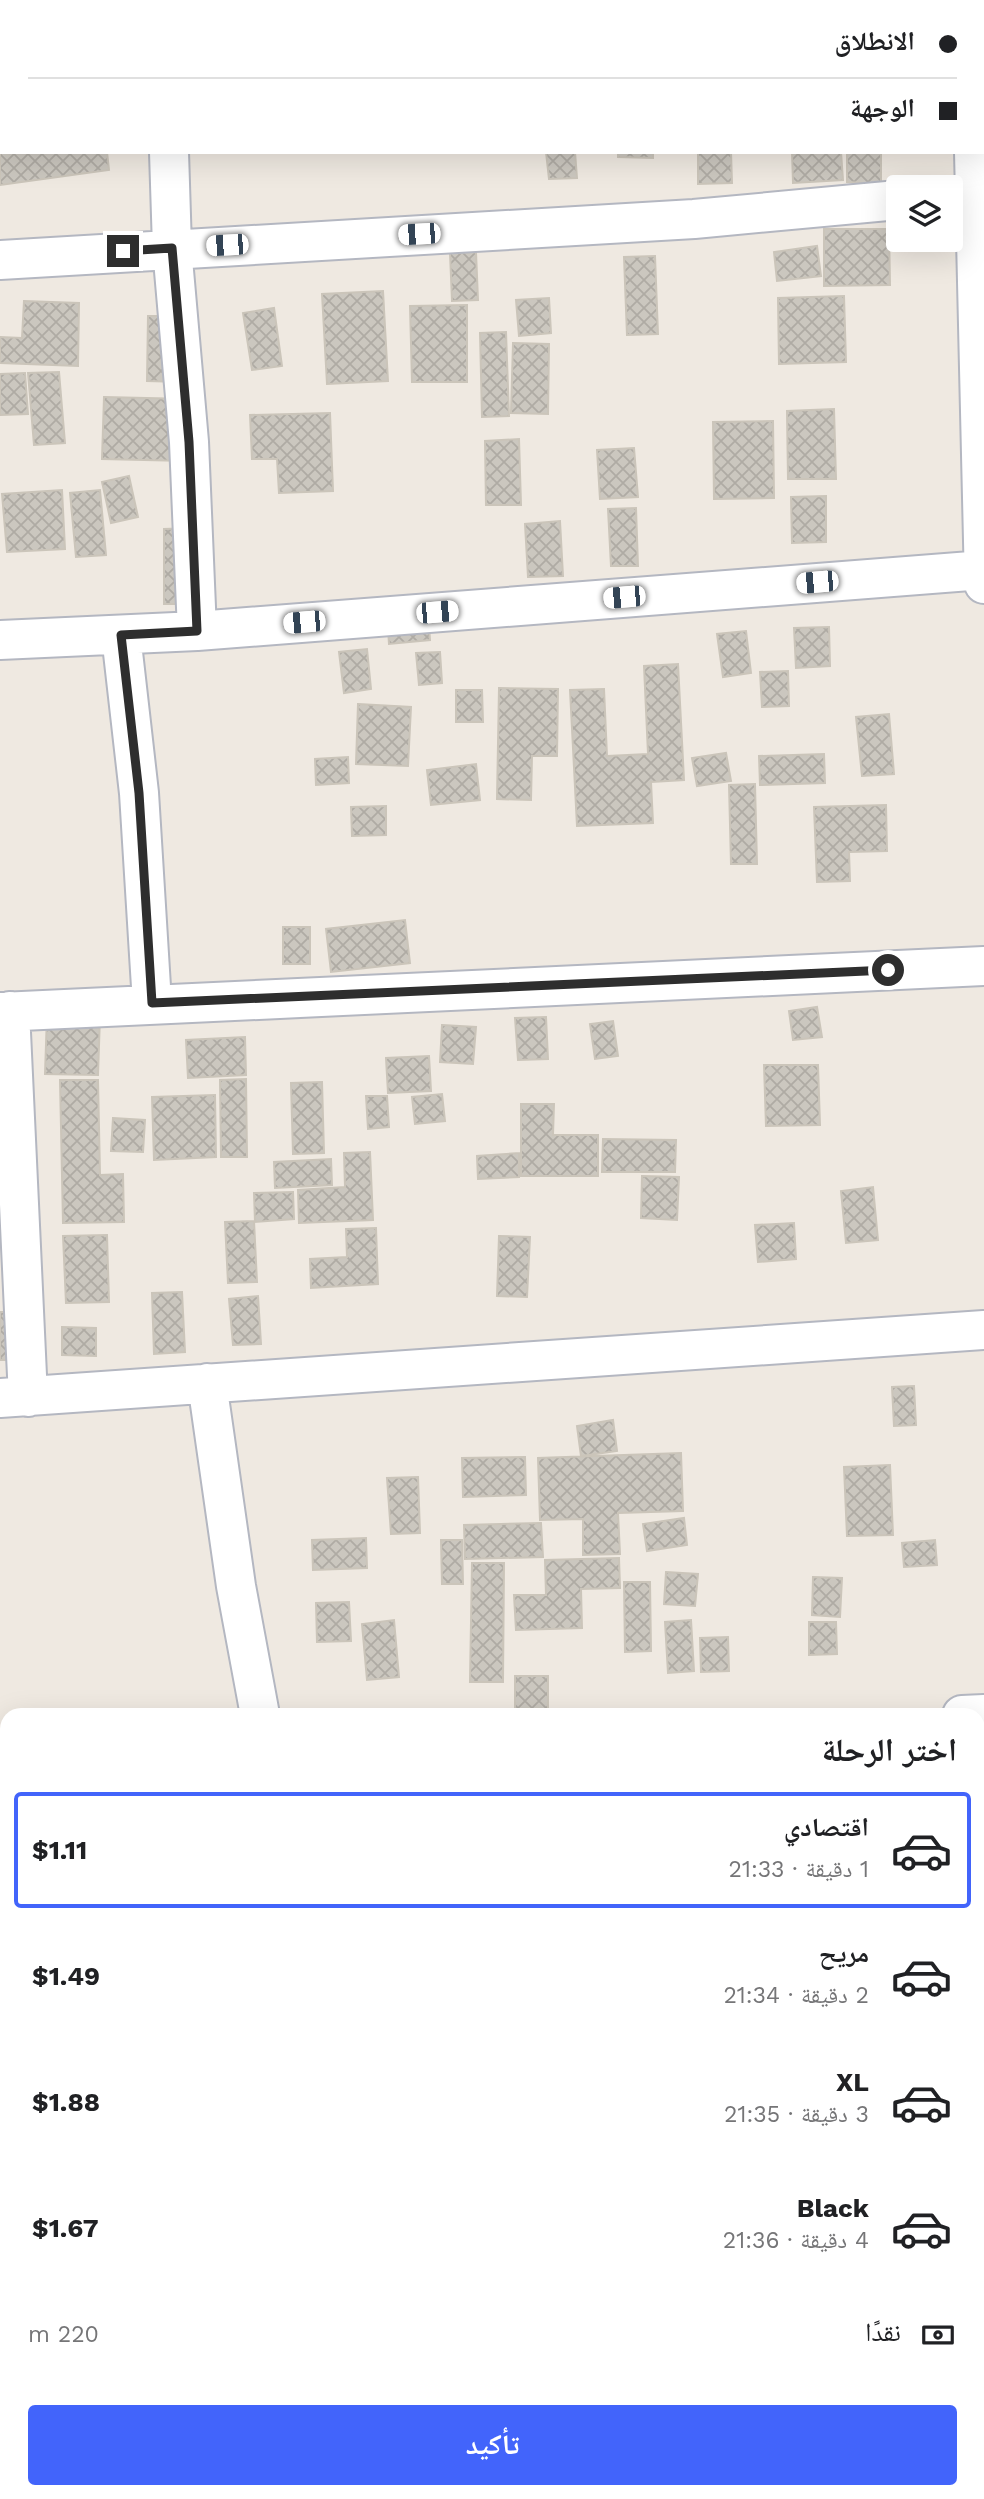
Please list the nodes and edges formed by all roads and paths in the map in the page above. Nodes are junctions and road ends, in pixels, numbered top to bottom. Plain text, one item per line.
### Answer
1 (169, 154) edge
2 (974, 154) edge
3 (970, 191) edge
4 (886, 201) edge
5 (172, 248) junction
6 (0, 260) edge
7 (984, 570) edge
8 (984, 584) edge
9 (197, 631) junction
10 (121, 635) junction
11 (0, 640) edge
12 (984, 967) edge
13 (152, 1003) junction
14 (5, 1011) edge
15 (984, 1329) edge
16 (207, 1383) junction
17 (14, 1398) edge
18 (259, 1708) edge

1 - 5 street
2 - 3 street
3 - 7 street
4 - 5 street
5 - 6 street
5 - 9 street
7 - 8 street
7 - 9 street
9 - 10 street
10 - 11 street
10 - 13 street
12 - 13 street
13 - 14 street
14 - 17 street
15 - 16 street
16 - 17 street
16 - 18 street

